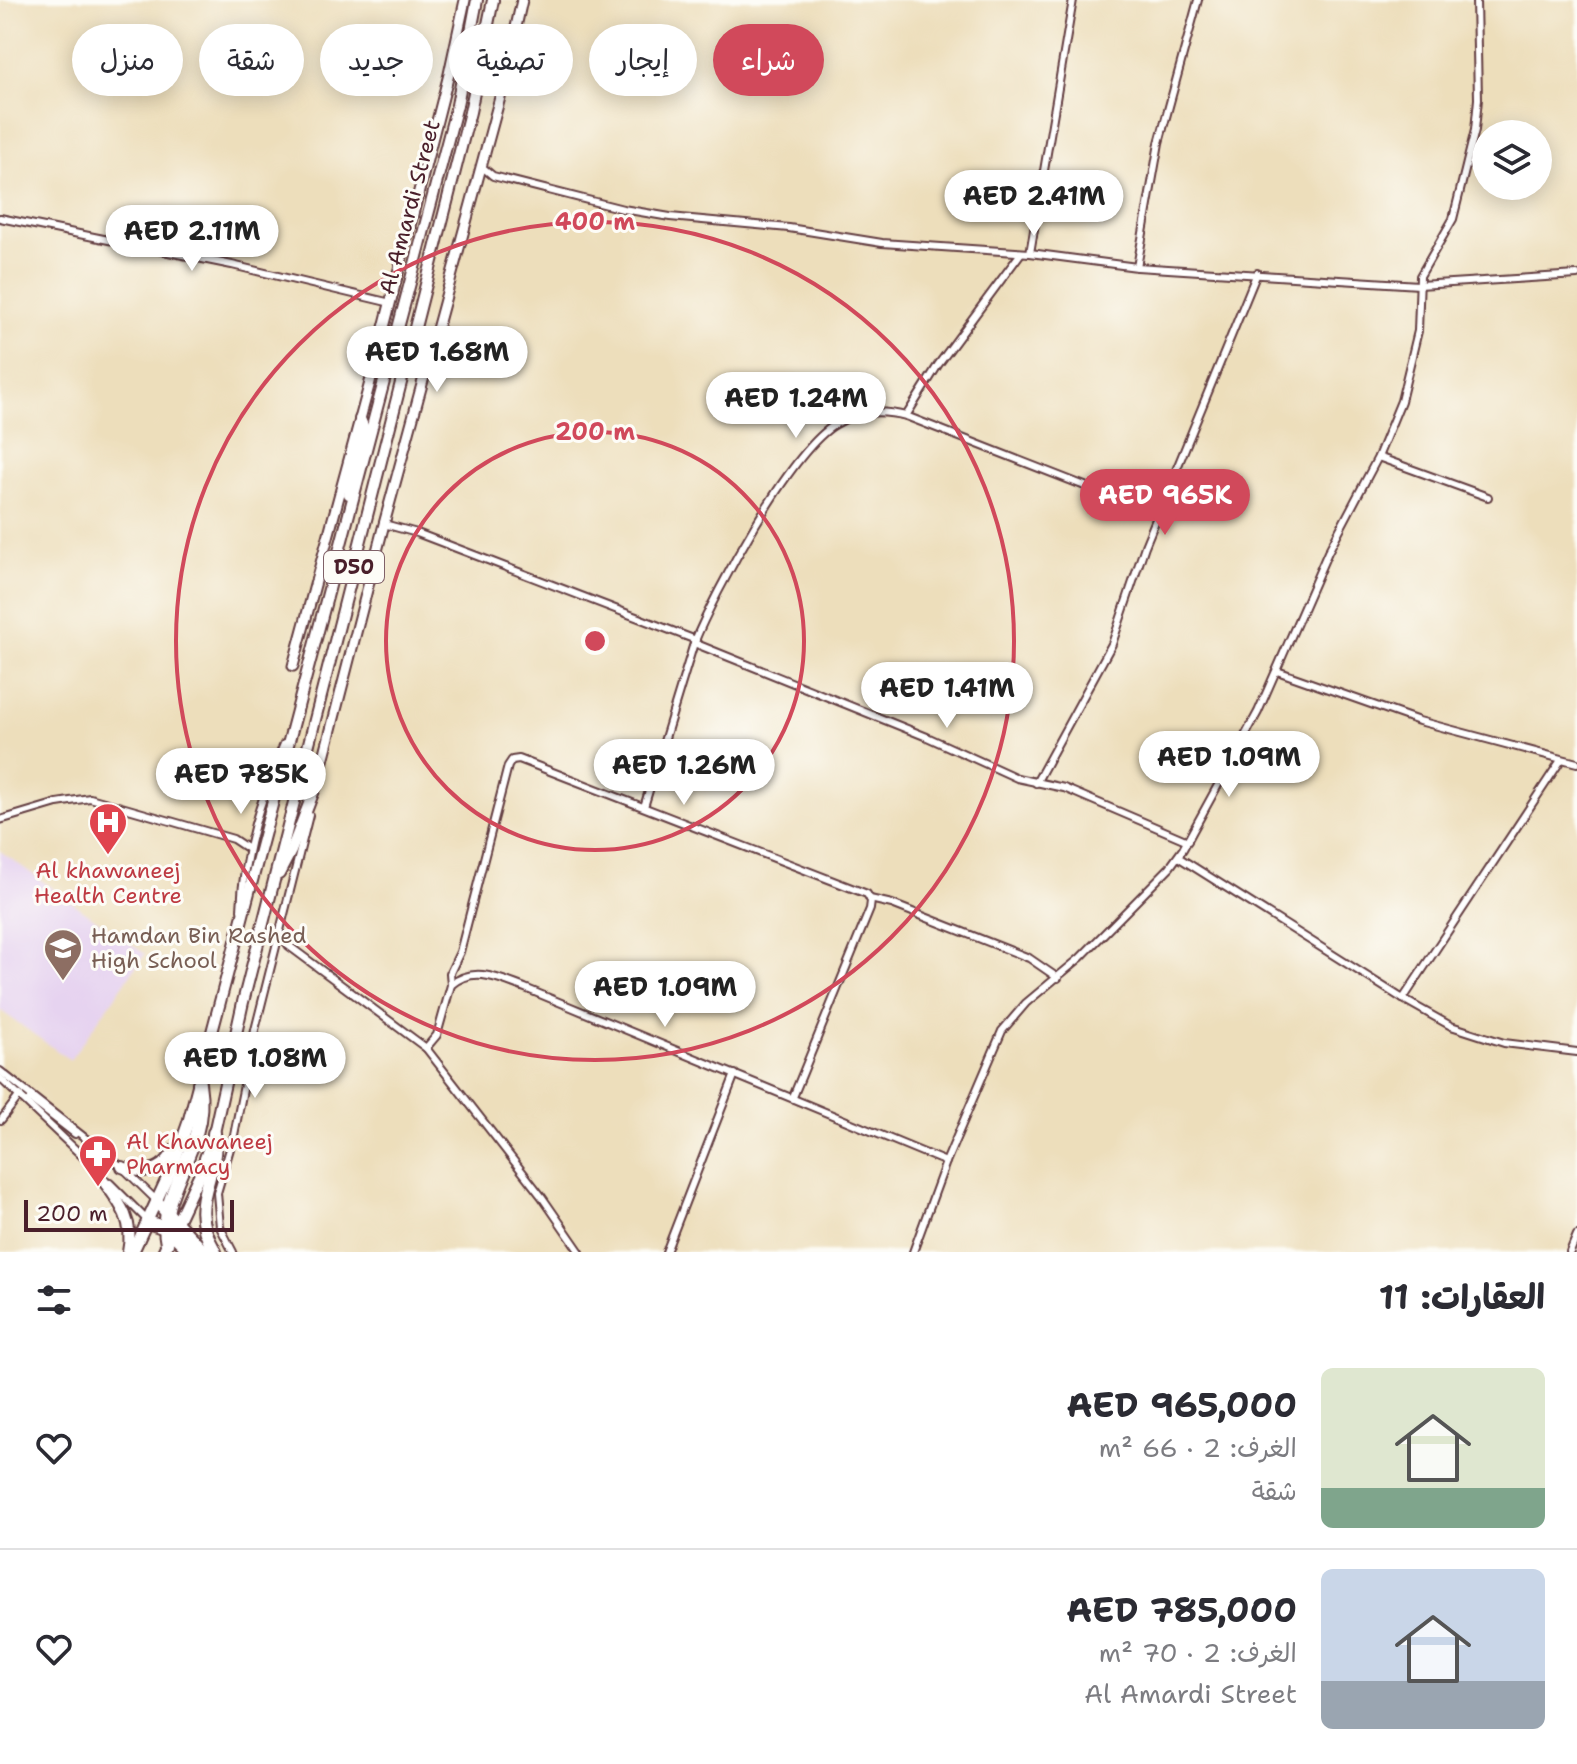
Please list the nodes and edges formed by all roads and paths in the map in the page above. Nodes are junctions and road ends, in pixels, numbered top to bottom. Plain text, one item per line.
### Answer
1 (465, 0) edge
2 (477, 0) edge
3 (493, 0) edge
4 (522, 0) edge
5 (1073, 0) edge
6 (1198, 0) edge
7 (1476, 0) edge
8 (480, 165) junction
9 (493, 176) junction
10 (475, 184) junction
11 (0, 218) edge
12 (1021, 253) junction
13 (1030, 253) junction
14 (1137, 267) junction
15 (1257, 273) junction
16 (1577, 275) edge
17 (1419, 285) junction
18 (391, 303) junction
19 (906, 416) junction
20 (360, 419) junction
21 (1378, 457) junction
22 (1488, 497) dead end
23 (1159, 515) junction
24 (384, 524) junction
25 (345, 533) junction
26 (695, 642) junction
27 (293, 666) dead end
28 (1277, 671) junction
29 (298, 716) junction
30 (1561, 760) junction
31 (1577, 763) edge
32 (318, 780) junction
33 (1036, 783) junction
34 (644, 807) junction
35 (0, 820) edge
36 (1188, 841) junction
37 (248, 849) junction
38 (1178, 857) junction
39 (273, 882) junction
40 (870, 899) junction
41 (241, 930) junction
42 (279, 932) junction
43 (289, 946) junction
44 (274, 952) junction
45 (1058, 978) junction
46 (451, 985) junction
47 (1403, 999) junction
48 (426, 1048) junction
49 (1577, 1052) edge
50 (0, 1071) edge
51 (735, 1074) junction
52 (0, 1078) edge
53 (199, 1083) junction
54 (18, 1095) junction
55 (793, 1097) junction
56 (29, 1106) junction
57 (0, 1120) edge
58 (188, 1123) junction
59 (214, 1133) junction
60 (106, 1154) junction
61 (946, 1162) junction
62 (122, 1167) junction
63 (94, 1168) junction
64 (157, 1202) junction
65 (167, 1212) junction
66 (148, 1222) junction
67 (1577, 1235) edge
68 (170, 1239) edge
69 (131, 1252) edge
70 (191, 1252) edge
71 (204, 1252) edge
72 (215, 1252) edge
73 (233, 1252) edge
74 (580, 1252) edge
75 (666, 1252) edge
76 (913, 1252) edge
77 (1570, 1252) edge

1 - 18 street
2 - 25 main road, Al Amardi Street / D50
3 - 39 main road, Al Amardi Street / D50
4 - 8 street
5 - 13 street
6 - 14 street
7 - 17 street
8 - 9 street
8 - 10 street
9 - 10 street
9 - 12 street
10 - 24 street
11 - 18 street
12 - 13 street
12 - 19 street
13 - 14 street
14 - 15 street
15 - 17 street
15 - 23 street
16 - 17 street
17 - 21 street
18 - 20 street
19 - 23 street
19 - 26 street
20 - 25 main road
20 - 27 street
21 - 22 street
21 - 28 street
23 - 33 street
24 - 26 street
24 - 32 street
25 - 29 main road, Al Amardi Street / D50
26 - 33 street
26 - 34 street
28 - 30 street
28 - 36 street
29 - 37 street
29 - 41 main road, Al Amardi Street / D50
30 - 31 street
30 - 47 street
32 - 39 main road
32 - 42 street
33 - 36 street
34 - 40 street
34 - 46 street
35 - 37 street
36 - 38 street
37 - 41 street
38 - 45 street
38 - 47 street
39 - 59 main road, Al Amardi Street / D50
40 - 45 street
40 - 55 street
41 - 53 main road, Al Amardi Street / D50
42 - 43 street
42 - 44 street
43 - 44 street
43 - 48 street
44 - 73 street
45 - 61 street
46 - 48 street
46 - 51 street
47 - 49 street
48 - 74 street
50 - 60 street
51 - 55 street
51 - 75 street
52 - 54 street
53 - 58 main road, Al Amardi Street / D50
53 - 65 highway
54 - 56 street
54 - 57 street
54 - 60 street
55 - 61 street
56 - 57 street
56 - 63 street
58 - 62 main road
58 - 64 main road, Al Amardi Street / D50
59 - 68 main road, Al Amardi Street / D50
59 - 72 highway
60 - 62 street
61 - 76 street
62 - 64 street
63 - 66 street
63 - 69 main road
64 - 65 highway
64 - 66 main road, Al Amardi Street / D50
65 - 68 highway
66 - 68 highway
66 - 69 main road, Al Amardi Street / D50
67 - 77 street
68 - 70 highway
68 - 71 highway

